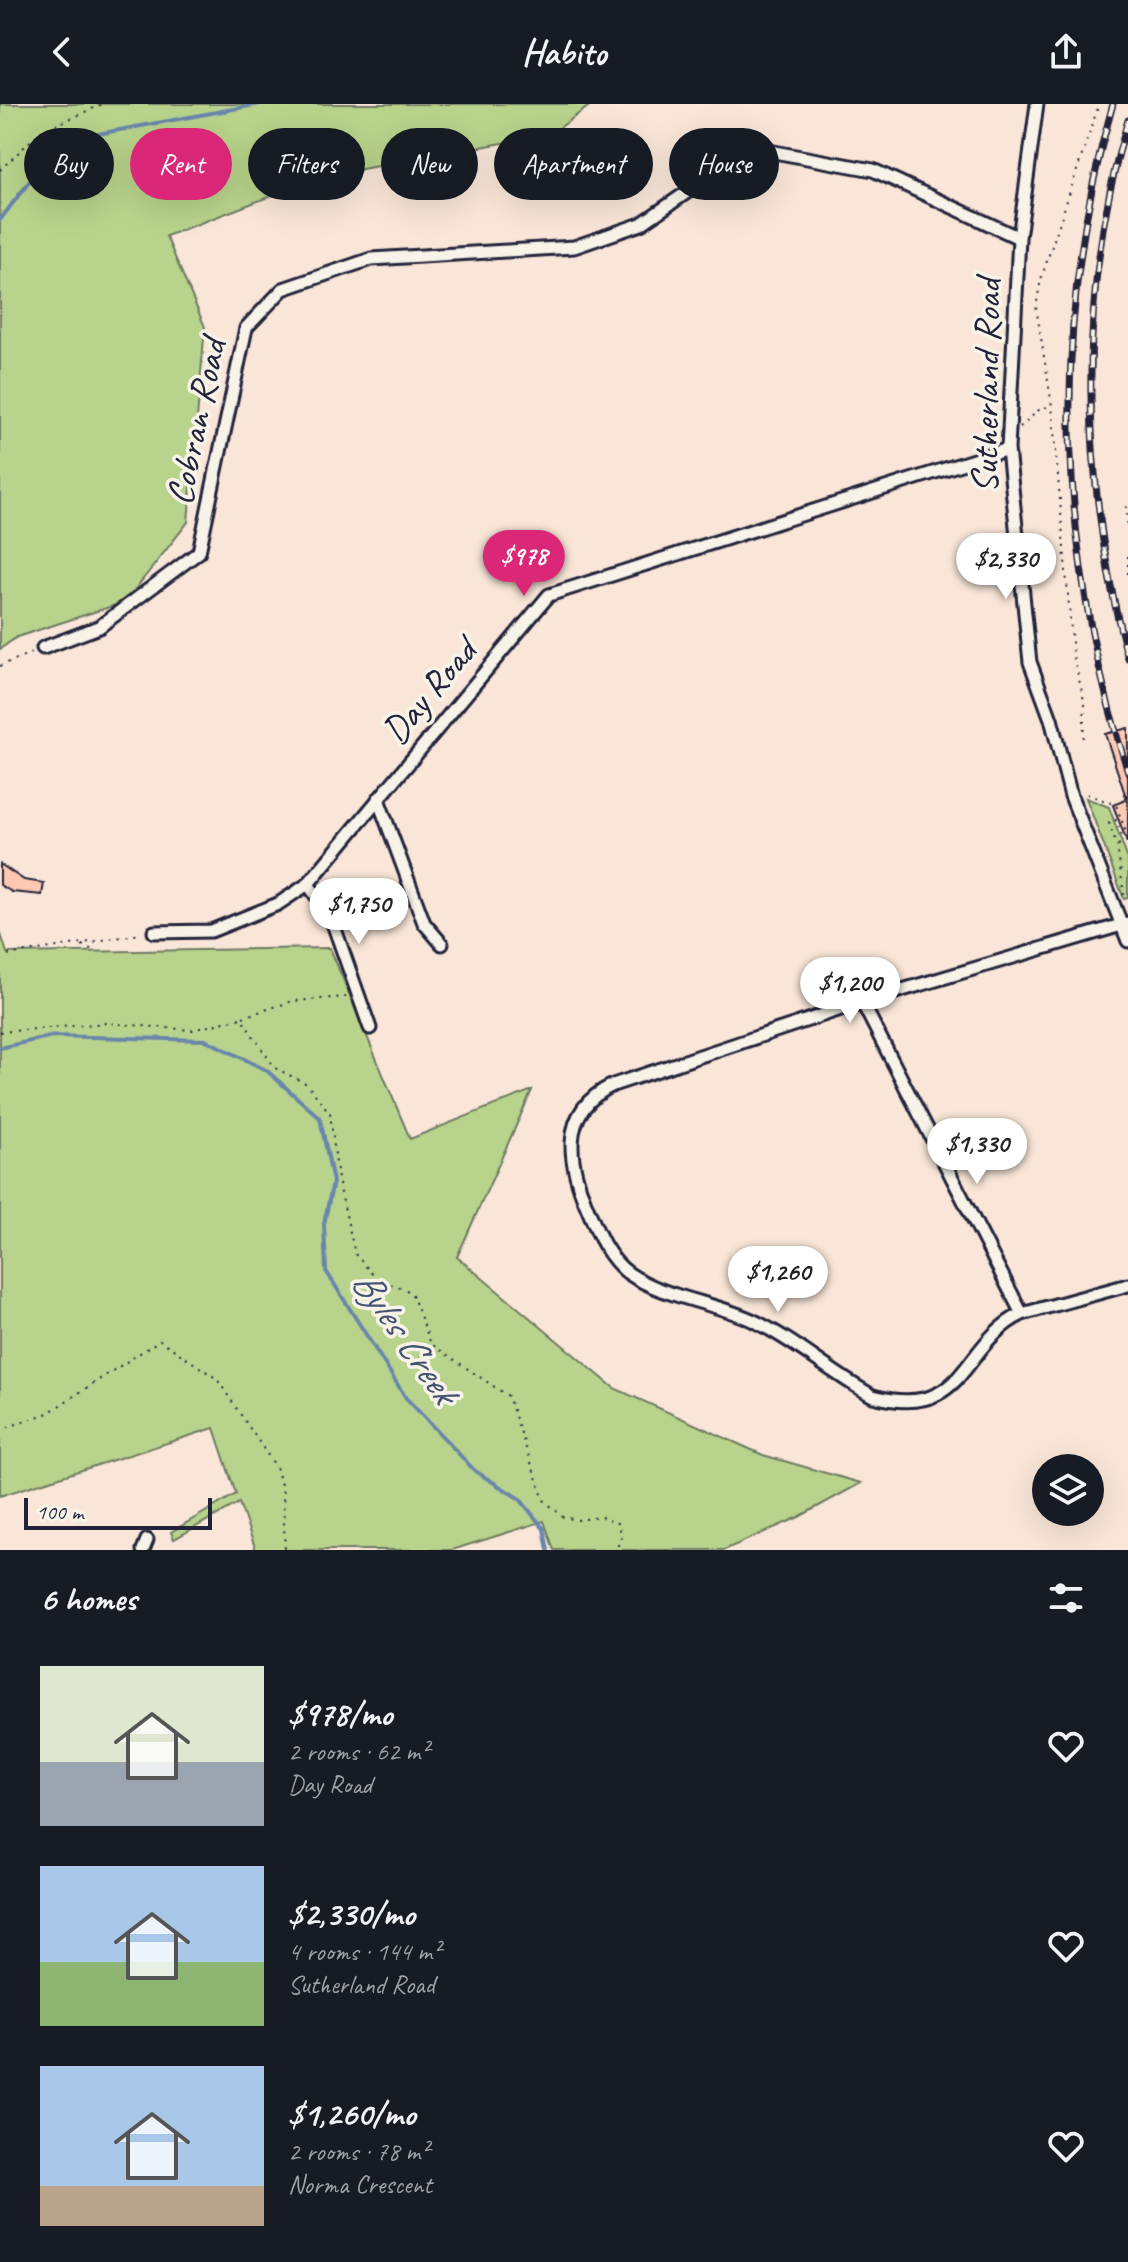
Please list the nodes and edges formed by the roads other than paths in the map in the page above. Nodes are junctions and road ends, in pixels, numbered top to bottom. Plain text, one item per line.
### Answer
1 (1037, 104) edge
2 (1019, 238) junction
3 (1008, 449) junction
4 (43, 648) road end
5 (378, 799) junction
6 (308, 884) junction
7 (1124, 924) edge
8 (154, 932) road end
9 (1128, 941) edge
10 (442, 944) dead end
11 (862, 1002) junction
12 (370, 1028) dead end
13 (1128, 1285) edge
14 (1022, 1314) junction

1 - 2 street, Sutherland Road
2 - 3 street, Sutherland Road
2 - 4 street, Cobran Road
3 - 5 street, Day Road
3 - 7 street, Sutherland Road
5 - 6 street, Day Road
5 - 10 street
6 - 8 street, Day Road
6 - 12 street
7 - 9 street, Sutherland Road
7 - 11 street
11 - 14 street
11 - 14 street
13 - 14 street

